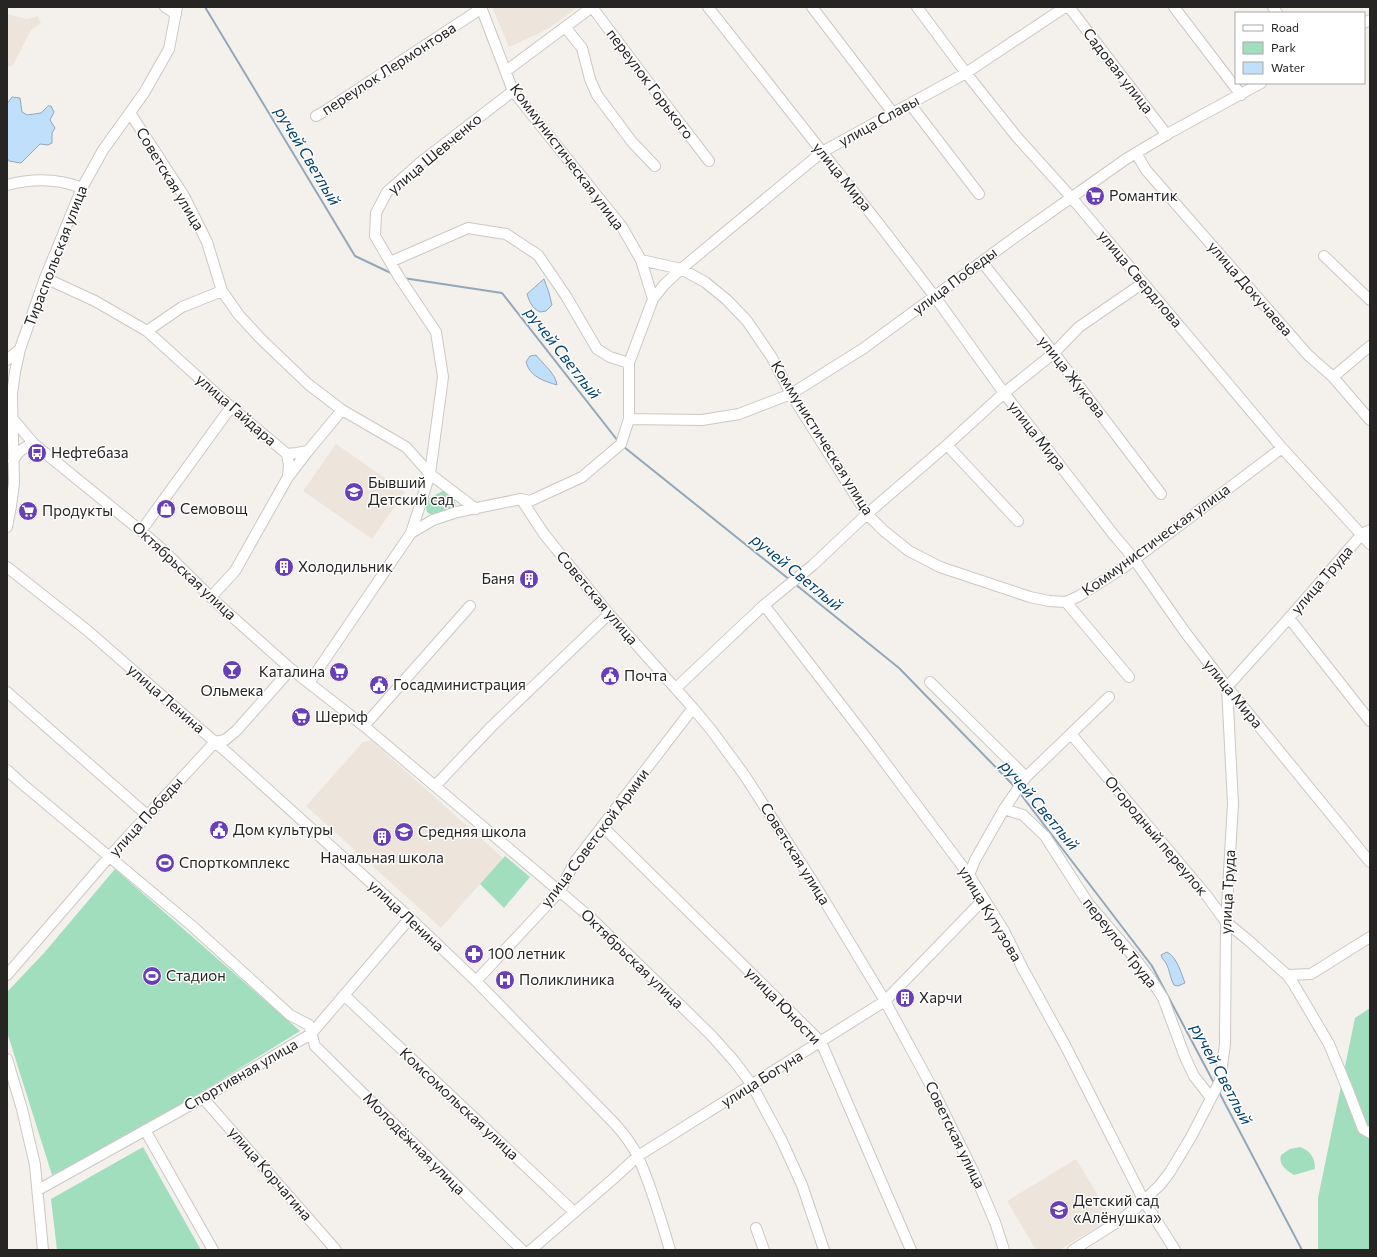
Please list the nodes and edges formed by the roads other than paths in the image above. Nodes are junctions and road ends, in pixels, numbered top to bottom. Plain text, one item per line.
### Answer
1 (165, 7) edge
2 (592, 7) edge
3 (708, 7) edge
4 (812, 7) edge
5 (917, 7) edge
6 (1065, 7) edge
7 (1069, 7) edge
8 (1174, 7) edge
9 (482, 8) edge
10 (176, 10) edge
11 (565, 28) junction
12 (506, 71) junction
13 (966, 73) junction
14 (1259, 84) edge
15 (513, 90) junction
16 (1241, 94) junction
17 (910, 104) junction
18 (130, 113) junction
19 (893, 113) junction
20 (316, 116) dead end
21 (1167, 135) junction
22 (822, 152) junction
23 (1136, 153) junction
24 (709, 161) dead end
25 (654, 166) dead end
26 (7, 185) edge
27 (82, 188) junction
28 (979, 194) dead end
29 (1071, 197) junction
30 (1324, 256) dead end
31 (641, 260) junction
32 (390, 262) junction
33 (982, 262) junction
34 (681, 269) junction
35 (45, 278) junction
36 (1143, 283) junction
37 (222, 291) junction
38 (935, 297) junction
39 (653, 299) junction
40 (1370, 300) edge
41 (147, 331) junction
42 (1370, 346) edge
43 (20, 349) junction
44 (1054, 353) junction
45 (7, 360) edge
46 (629, 364) junction
47 (1333, 377) junction
48 (1004, 393) junction
49 (791, 394) junction
50 (231, 407) junction
51 (342, 410) junction
52 (10, 416) edge
53 (630, 419) junction
54 (1370, 420) edge
55 (34, 444) junction
56 (947, 445) junction
57 (1282, 448) junction
58 (308, 451) junction
59 (287, 454) junction
60 (13, 463) junction
61 (430, 474) junction
62 (288, 477) junction
63 (1161, 494) dead end
64 (521, 498) junction
65 (476, 509) junction
66 (866, 514) junction
67 (1018, 521) dead end
68 (7, 527) edge
69 (141, 531) junction
70 (1366, 532) edge
71 (411, 533) junction
72 (1370, 544) edge
73 (1134, 559) junction
74 (7, 567) edge
75 (211, 597) junction
76 (1066, 602) junction
77 (764, 605) junction
78 (470, 606) dead end
79 (609, 614) junction
80 (1290, 618) junction
81 (291, 669) junction
82 (1129, 677) dead end
83 (930, 682) dead end
84 (309, 683) junction
85 (1227, 687) junction
86 (676, 688) junction
87 (7, 692) edge
88 (1108, 697) dead end
89 (693, 708) junction
90 (1370, 721) edge
91 (364, 726) junction
92 (1071, 734) junction
93 (215, 742) junction
94 (7, 770) edge
95 (1026, 777) junction
96 (435, 786) junction
97 (1004, 809) junction
98 (146, 815) junction
99 (603, 827) junction
100 (109, 857) junction
101 (1370, 862) edge
102 (968, 875) junction
103 (560, 891) junction
104 (984, 899) junction
105 (410, 918) junction
106 (1226, 922) junction
107 (1370, 937) edge
108 (7, 975) edge
109 (1287, 975) junction
110 (476, 981) junction
111 (344, 995) junction
112 (885, 1001) junction
113 (310, 1034) junction
114 (821, 1042) junction
115 (7, 1059) edge
116 (752, 1085) junction
117 (1215, 1091) junction
118 (203, 1098) junction
119 (145, 1130) junction
120 (1370, 1133) edge
121 (638, 1156) junction
122 (38, 1190) junction
123 (1144, 1201) junction
124 (574, 1212) junction
125 (756, 1228) dead end
126 (43, 1250) edge
127 (213, 1250) edge
128 (336, 1250) edge
129 (522, 1250) edge
130 (531, 1250) edge
131 (670, 1250) edge
132 (764, 1250) edge
133 (824, 1250) edge
134 (911, 1250) edge
135 (1004, 1250) edge
136 (1073, 1250) edge
137 (1175, 1250) edge

1 - 10 street
2 - 11 street
2 - 24 street, переулок Горького
3 - 22 street, улица Мира
4 - 19 street
5 - 13 street, улица Свердлова
6 - 13 street, улица Славы
7 - 21 street, Садовая улица
8 - 16 street
9 - 12 street, Коммунистическая улица
9 - 20 street, переулок Лермонтова
10 - 18 street, Тираспольская улица
11 - 12 street
11 - 25 street
12 - 15 street, Коммунистическая улица
13 - 17 street, улица Славы
13 - 29 street, улица Свердлова
14 - 16 street, улица Победы
15 - 31 street, Коммунистическая улица
15 - 32 street, улица Шевченко
16 - 21 street, улица Победы
17 - 19 street, улица Славы
17 - 28 street
18 - 27 street, Тираспольская улица
18 - 37 street, Советская улица
19 - 22 street, улица Славы
21 - 23 street, улица Победы
22 - 34 street, улица Славы
22 - 38 street, улица Мира
23 - 29 street, улица Победы
23 - 47 street, улица Докучаева
26 - 27 street
27 - 35 street, Тираспольская улица
29 - 33 street, улица Победы
29 - 36 street, улица Свердлова
30 - 40 street
31 - 34 street, Коммунистическая улица
31 - 39 street, Коммунистическая улица
32 - 46 street
32 - 61 street, улица Шевченко
33 - 38 street, улица Победы
33 - 44 street, улица Жукова
34 - 39 street, улица Славы
34 - 49 street, Коммунистическая улица
35 - 41 street, улица Гайдара
35 - 43 street, Тираспольская улица
36 - 44 street
36 - 57 street, улица Свердлова
37 - 41 street
37 - 51 street, Советская улица
38 - 48 street, улица Мира
38 - 49 street, улица Победы
39 - 46 street
41 - 50 street, улица Гайдара
42 - 47 street
43 - 45 street
43 - 52 street, Тираспольская улица
44 - 48 street
44 - 63 street, улица Жукова
46 - 53 street
47 - 54 street, улица Докучаева
48 - 56 street
48 - 73 street, улица Мира
49 - 53 street, улица Победы
49 - 66 street, Коммунистическая улица
50 - 59 street, улица Гайдара
50 - 69 street
51 - 58 street
51 - 61 street, Советская улица
52 - 55 street, Октябрьская улица
52 - 60 street, Тираспольская улица
53 - 64 street
55 - 60 street
55 - 69 street, Октябрьская улица
56 - 66 street
56 - 67 street
57 - 70 street, улица Свердлова
57 - 73 street, Коммунистическая улица
58 - 59 street
58 - 62 street
59 - 62 street, улица Гайдара
60 - 68 street, Тираспольская улица
61 - 65 street, Советская улица
61 - 71 street
62 - 75 street
64 - 65 street
64 - 79 street, Советская улица
65 - 71 street
66 - 76 street, Коммунистическая улица
66 - 77 street
69 - 75 street, Октябрьская улица
70 - 72 street, улица Свердлова
70 - 80 street, улица Труда
71 - 84 street
73 - 76 street, Коммунистическая улица
73 - 85 street, улица Мира
74 - 93 street, улица Ленина
75 - 81 street, Октябрьская улица
76 - 82 street
77 - 86 street
77 - 102 street, улица Кутузова
78 - 91 street
79 - 86 street, Советская улица
79 - 96 street
80 - 85 street, улица Труда
80 - 90 street
81 - 84 street, Октябрьская улица
81 - 93 street, улица Победы
83 - 95 street
84 - 91 street, Октябрьская улица
85 - 101 street, улица Мира
85 - 106 street, улица Труда
86 - 89 street, Советская улица
87 - 98 street
88 - 92 street
89 - 99 street, улица Советской Армии
89 - 112 street, Советская улица
91 - 96 street, Октябрьская улица
92 - 95 street
92 - 106 street, Огородный переулок
93 - 98 street, улица Победы
93 - 105 street, улица Ленина
94 - 100 street
95 - 97 street
96 - 103 street, Октябрьская улица
97 - 102 street
97 - 117 street, переулок Труда
98 - 100 street, улица Победы
99 - 103 street, улица Советской Армии
99 - 114 street, улица Юности
100 - 108 street, улица Победы
100 - 113 street, Молодёжная улица
102 - 104 street, улица Кутузова
103 - 110 street, улица Советской Армии
103 - 116 street, Октябрьская улица
104 - 112 street, улица Богуна
104 - 123 street, улица Кутузова
105 - 110 street, улица Ленина
105 - 111 street, Спортивная улица
106 - 109 street, Огородный переулок
106 - 117 street, улица Труда
107 - 109 street
109 - 120 street, Огородный переулок
110 - 121 street, улица Ленина
111 - 113 street, Спортивная улица
111 - 124 street, Комсомольская улица
112 - 114 street, улица Богуна
112 - 135 street, Советская улица
113 - 118 street, Спортивная улица
113 - 129 street, Молодёжная улица
114 - 116 street, улица Богуна
114 - 134 street, улица Юности
115 - 122 street
116 - 121 street, улица Богуна
116 - 133 street, Октябрьская улица
117 - 123 street, улица Труда
118 - 119 street, Спортивная улица
118 - 128 street, улица Корчагина
119 - 122 street, Спортивная улица
119 - 127 street
121 - 124 street, улица Богуна
121 - 131 street, улица Ленина
122 - 126 street
123 - 136 street, улица Труда
123 - 137 street, улица Кутузова
124 - 130 street, улица Богуна
125 - 132 street

